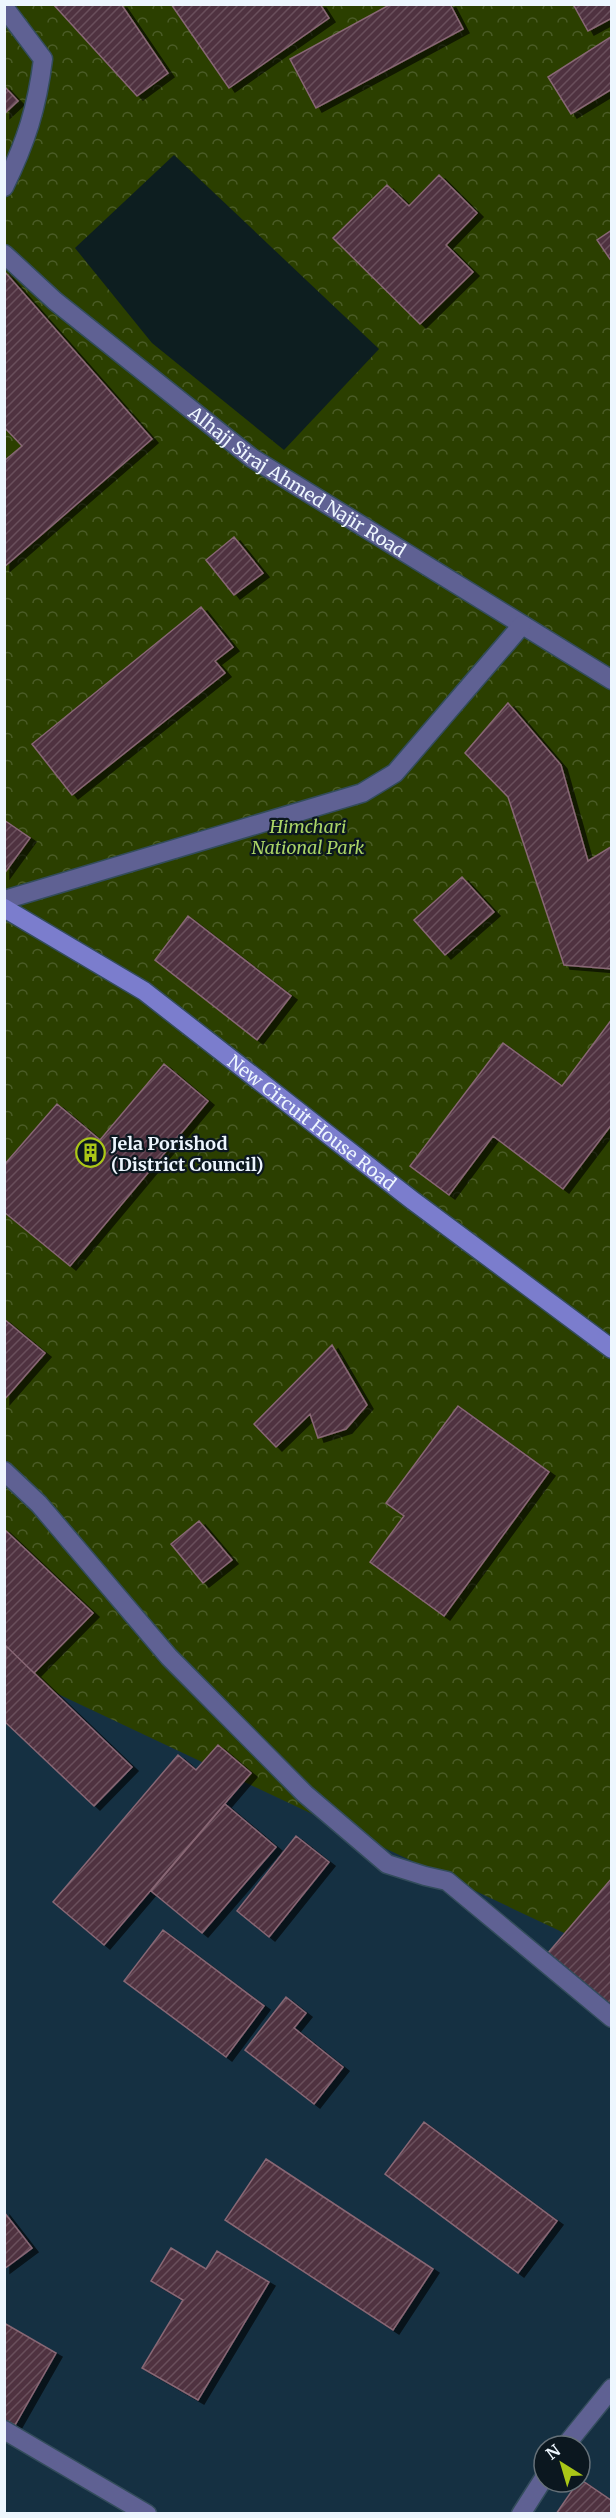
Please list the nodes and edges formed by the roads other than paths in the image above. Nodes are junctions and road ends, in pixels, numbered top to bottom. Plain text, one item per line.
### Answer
1 (4, 7) edge
2 (4, 187) edge
3 (4, 254) edge
4 (522, 626) junction
5 (612, 680) edge
6 (4, 900) edge
7 (4, 908) edge
8 (612, 1349) edge
9 (4, 1471) edge
10 (612, 2019) edge
11 (612, 2388) edge
12 (4, 2430) edge
13 (575, 2434) edge
14 (533, 2494) edge
15 (147, 2514) edge
16 (520, 2514) edge

1 - 2 street
3 - 4 street, Alhajj Siraj Ahmed Najir Road
4 - 5 street, Alhajj Siraj Ahmed Najir Road
4 - 6 street
7 - 8 street, New Circuit House Road
9 - 10 street
11 - 13 street
12 - 15 street
14 - 16 street

